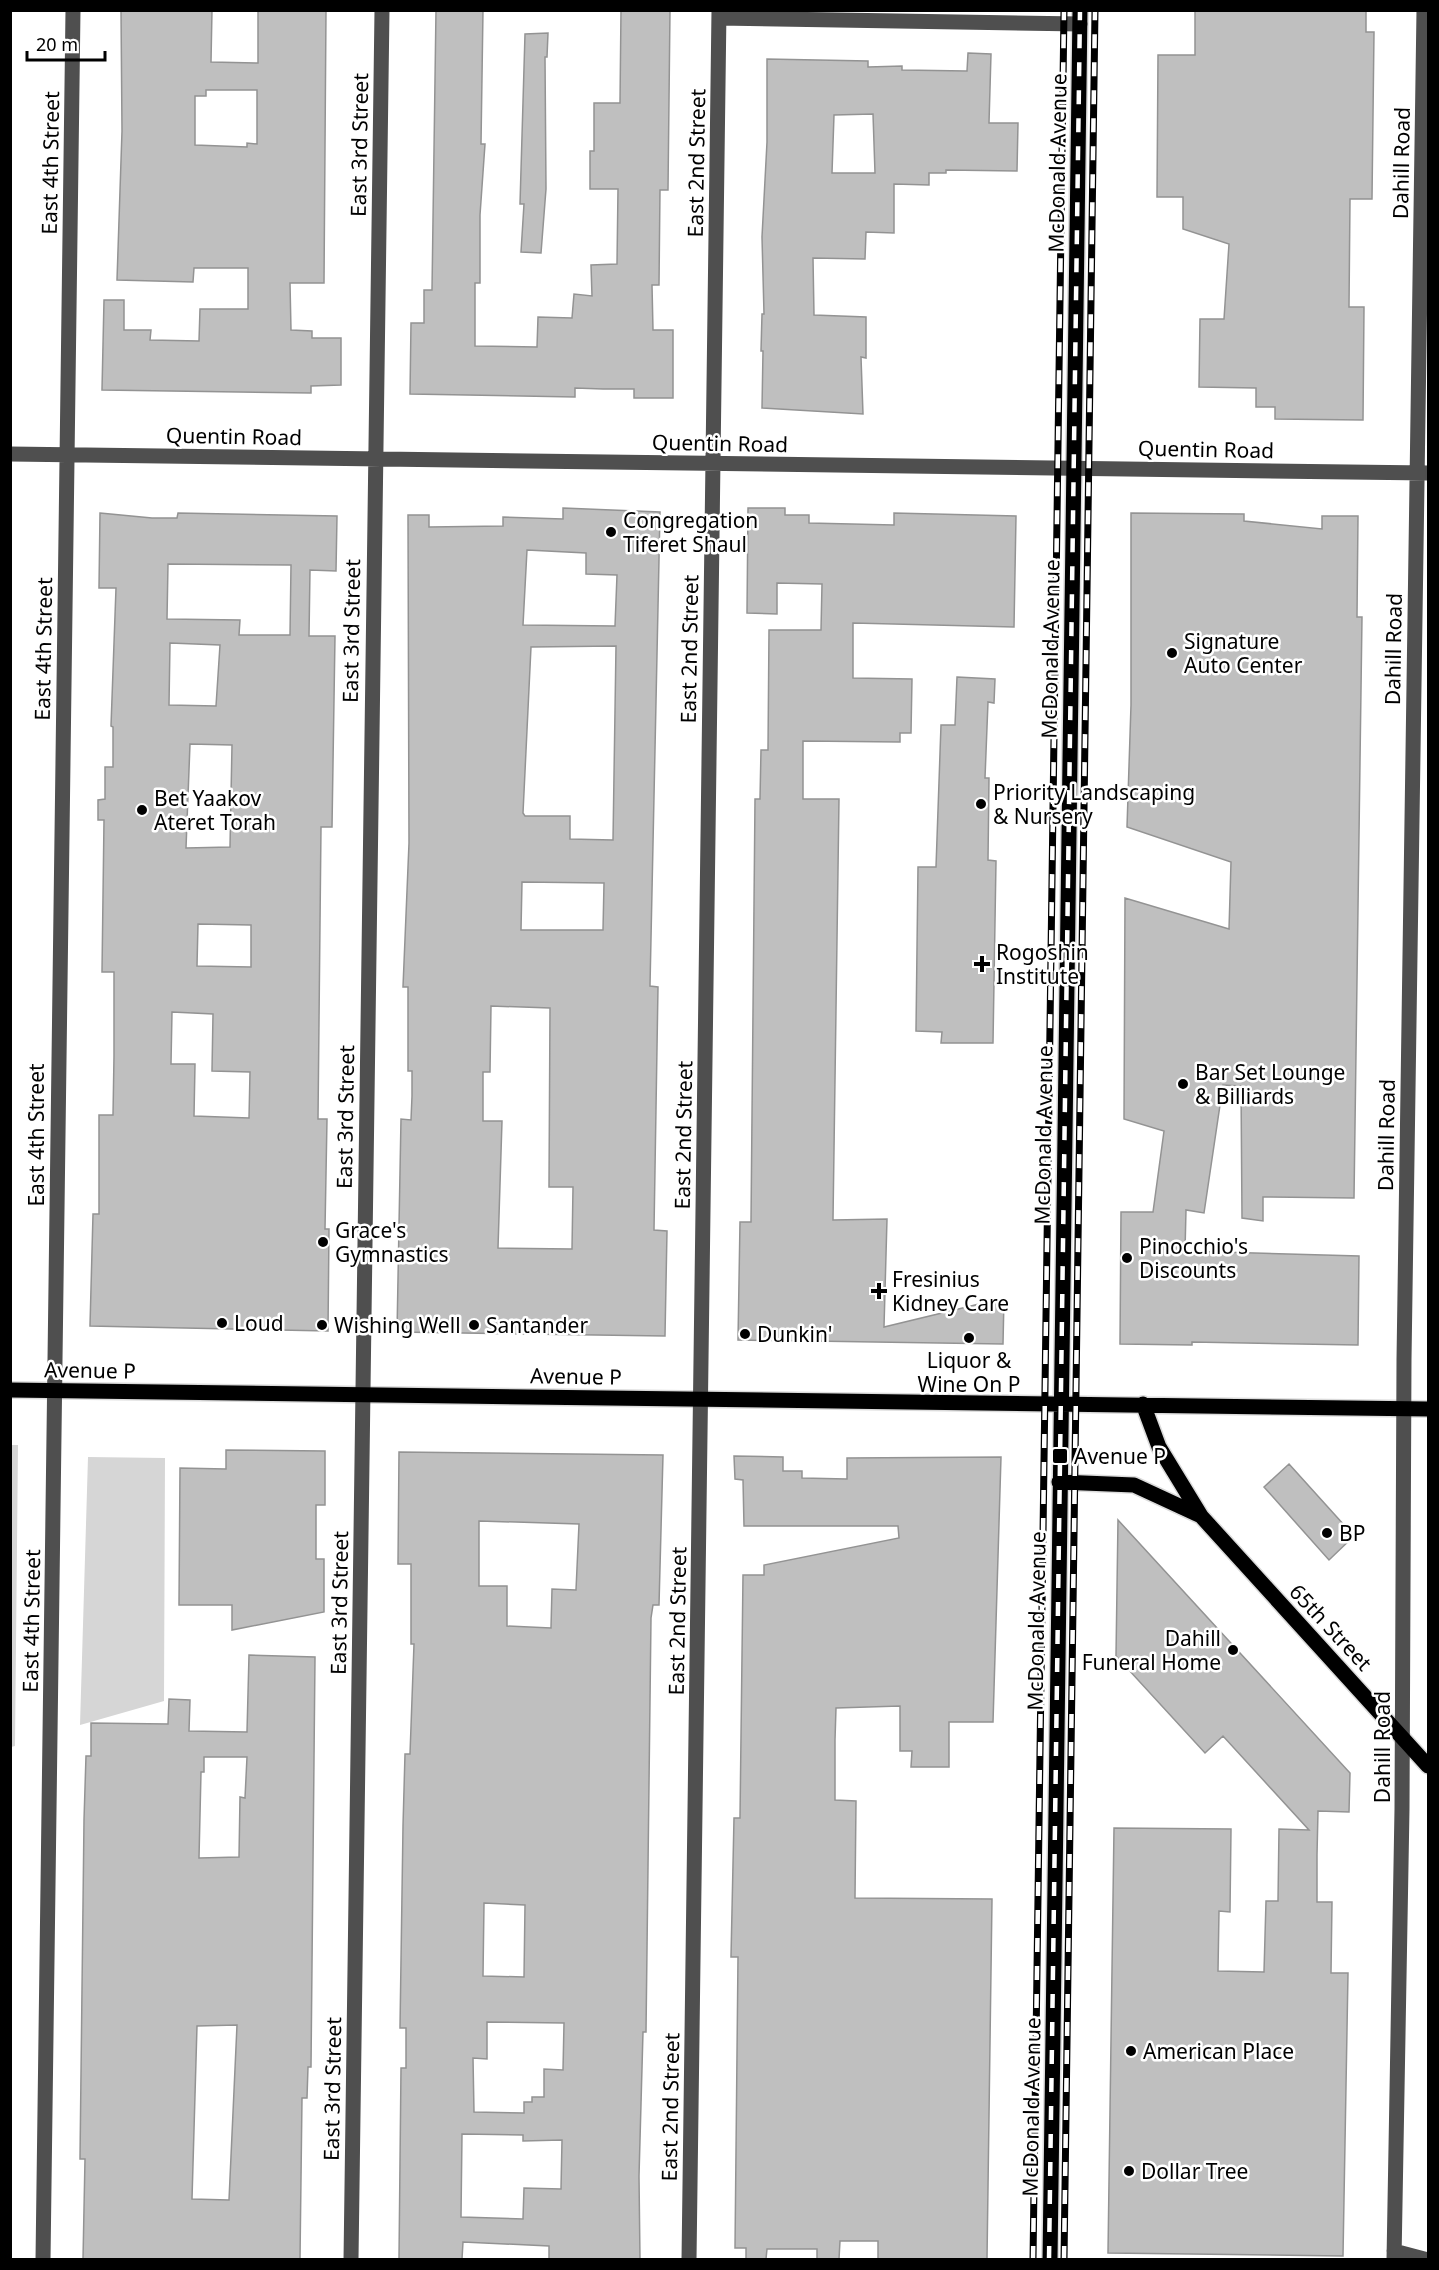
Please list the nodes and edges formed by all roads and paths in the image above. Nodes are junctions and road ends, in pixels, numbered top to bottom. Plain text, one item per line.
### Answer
1 (74, 10) edge
2 (382, 10) edge
3 (1424, 10) edge
4 (719, 14) edge
5 (1080, 17) edge
6 (10, 454) edge
7 (66, 455) junction
8 (375, 459) junction
9 (712, 464) junction
10 (1074, 469) junction
11 (1422, 473) edge
12 (10, 1390) edge
13 (55, 1390) junction
14 (363, 1394) junction
15 (700, 1399) junction
16 (1060, 1404) junction
17 (1143, 1404) junction
18 (1404, 1408) junction
19 (1428, 1408) edge
20 (1059, 1482) junction
21 (1201, 1516) junction
22 (1403, 1737) junction
23 (1428, 1766) edge
24 (1394, 2255) edge
25 (43, 2259) edge
26 (351, 2259) edge
27 (689, 2259) edge
28 (1050, 2259) edge
29 (1428, 2259) edge

1 - 7 street, East 4th Street
2 - 8 street, East 3rd Street
3 - 11 street, Dahill Road
4 - 5 street
4 - 9 street, East 2nd Street
5 - 10 main road, McDonald Avenue
6 - 7 street, Quentin Road
7 - 8 street, Quentin Road
7 - 13 street, East 4th Street
8 - 9 street, Quentin Road
8 - 14 street, East 3rd Street
9 - 10 street, Quentin Road
9 - 15 street, East 2nd Street
10 - 11 street, Quentin Road
10 - 16 main road, McDonald Avenue
11 - 18 street, Dahill Road
12 - 13 main road, Avenue P
13 - 14 main road, Avenue P
13 - 25 street, East 4th Street
14 - 15 main road, Avenue P
14 - 26 street, East 3rd Street
15 - 16 main road, Avenue P
15 - 27 street, East 2nd Street
16 - 17 main road, Avenue P
16 - 20 main road, McDonald Avenue
17 - 18 main road, Avenue P
17 - 21 main road, 65th Street
18 - 19 main road, Avenue P
18 - 22 street, Dahill Road
20 - 21 main road, 65th Street
20 - 28 main road, McDonald Avenue
21 - 22 main road, 65th Street
22 - 23 main road, 65th Street
22 - 24 street, Dahill Road
24 - 29 street

